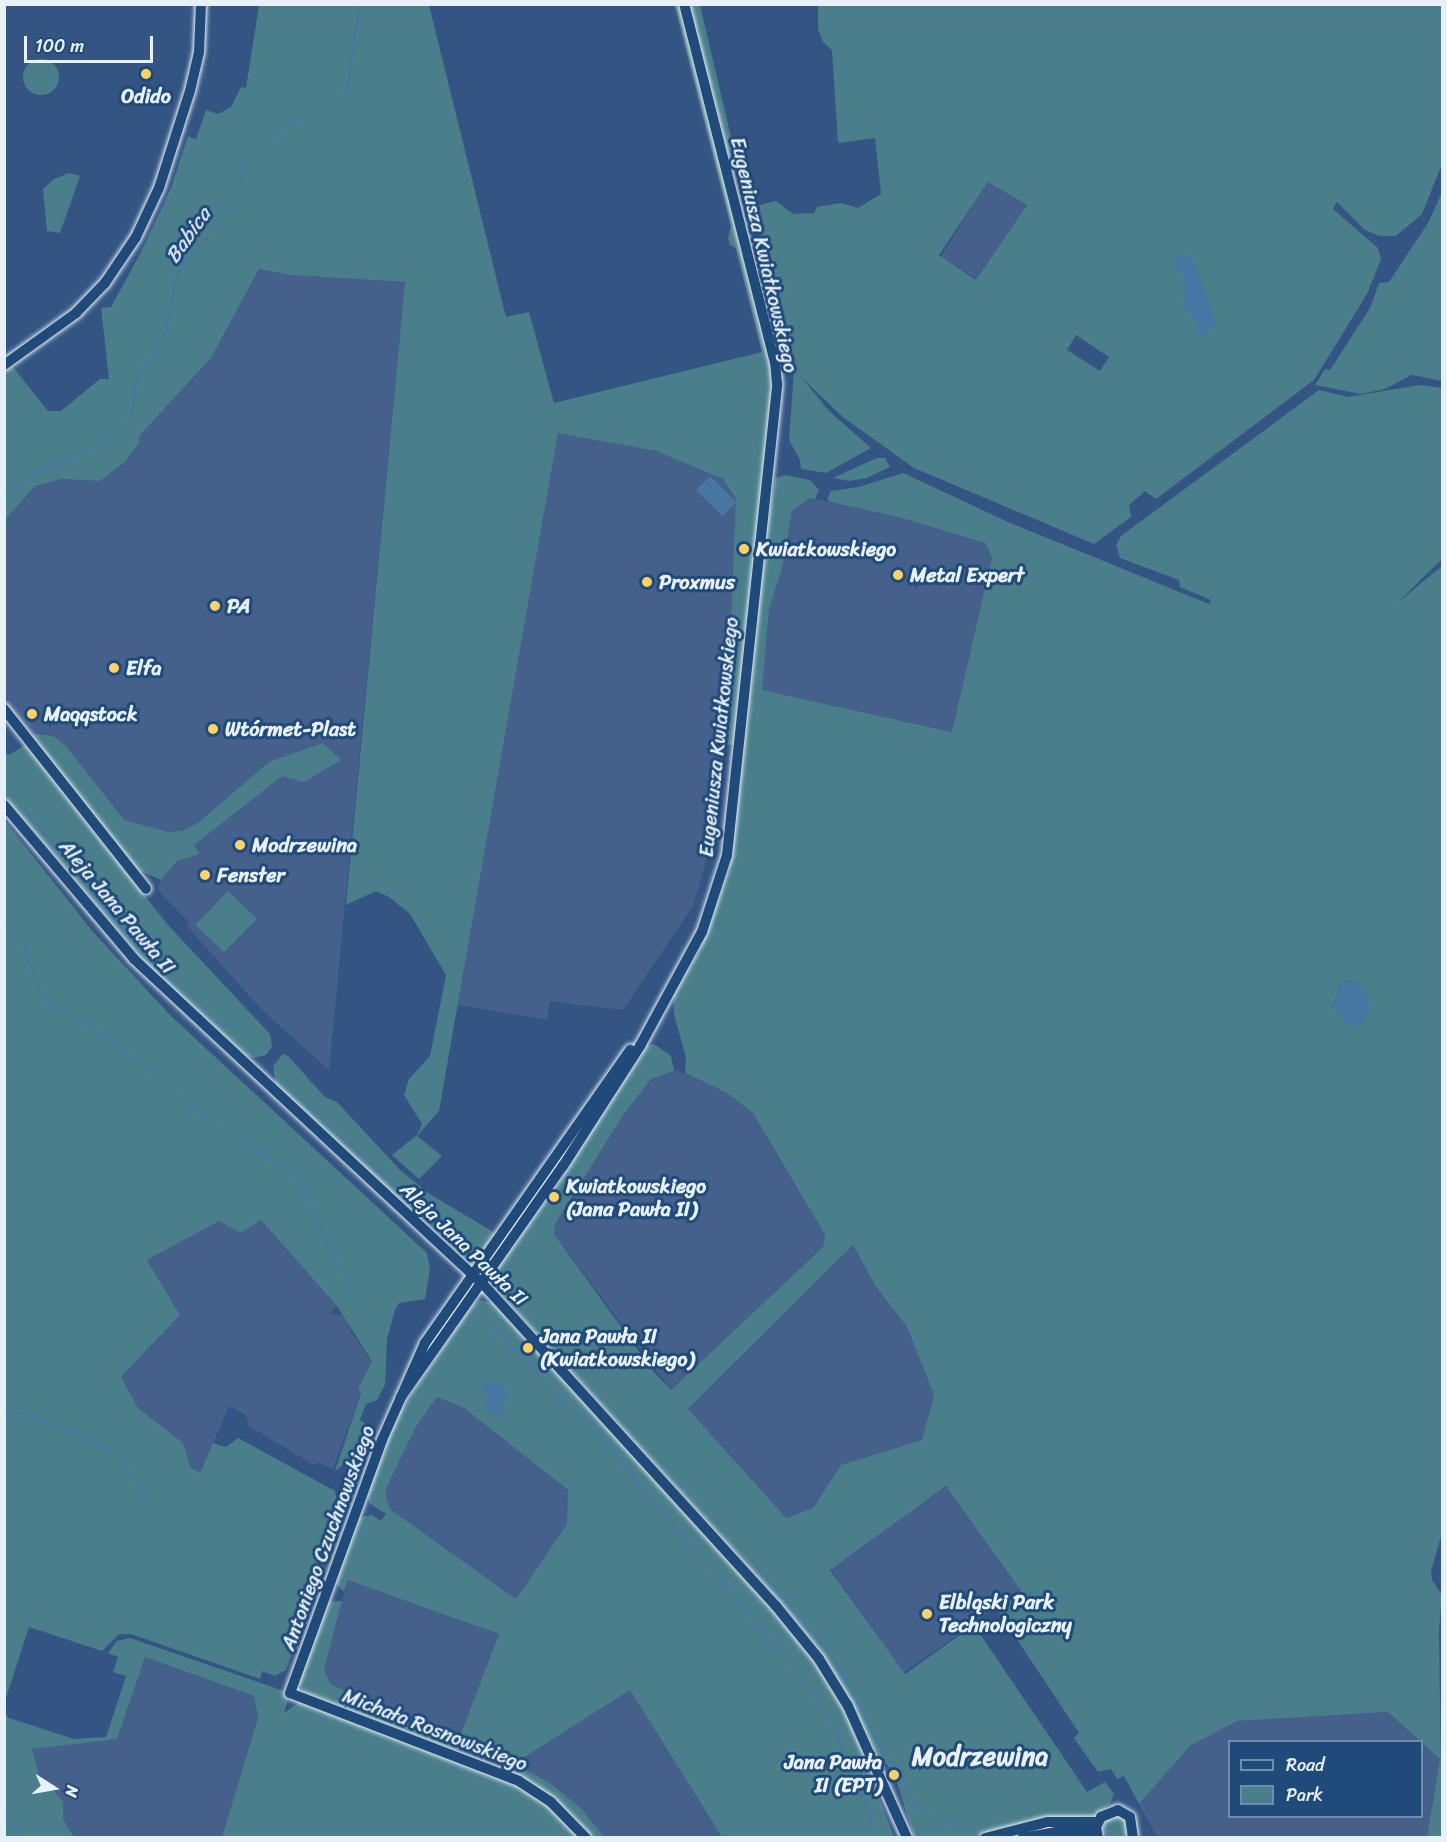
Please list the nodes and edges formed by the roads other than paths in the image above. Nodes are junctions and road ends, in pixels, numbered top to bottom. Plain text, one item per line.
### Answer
1 (201, 4) edge
2 (684, 4) edge
3 (4, 365) edge
4 (4, 709) edge
5 (4, 805) edge
6 (146, 889) dead end
7 (645, 1035) junction
8 (472, 1273) junction
9 (482, 1283) junction
10 (401, 1397) junction
11 (290, 1693) joint
12 (1097, 1831) edge
13 (903, 1835) edge
14 (1133, 1837) edge
15 (586, 1838) edge
16 (985, 1838) edge
17 (1023, 1838) edge

1 - 3 street
2 - 7 street, Eugeniusza Kwiatkowskiego
4 - 6 street
5 - 8 street, Aleja Jana Pawła II
7 - 8 street, Eugeniusza Kwiatkowskiego
7 - 9 street, Eugeniusza Kwiatkowskiego
8 - 9 street, Aleja Jana Pawła II
8 - 10 street, Antoniego Czuchnowskiego
9 - 10 street, Antoniego Czuchnowskiego
9 - 13 street, Aleja Jana Pawła II
10 - 11 street, Antoniego Czuchnowskiego
11 - 15 street, Michała Rosnowskiego
12 - 14 street
12 - 16 street
12 - 17 street

